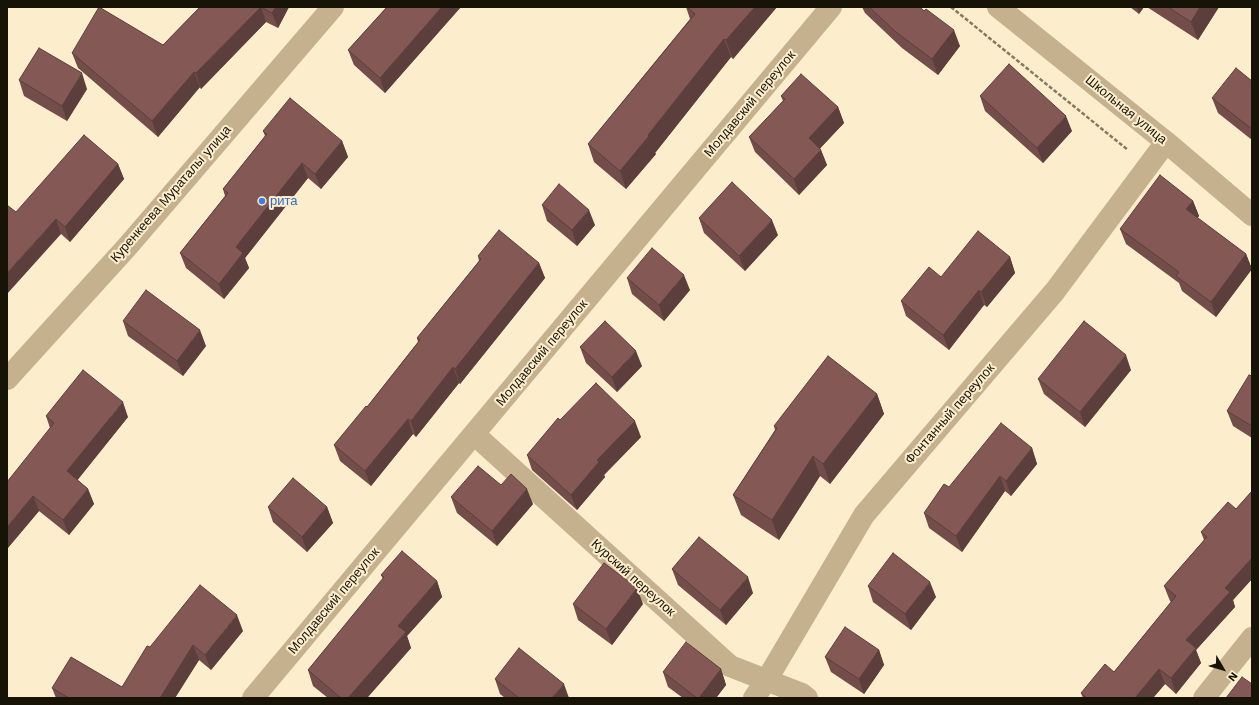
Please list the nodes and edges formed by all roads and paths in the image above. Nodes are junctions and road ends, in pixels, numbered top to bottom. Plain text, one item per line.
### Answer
1 (332, 7) edge
2 (830, 7) edge
3 (951, 7) edge
4 (998, 7) edge
5 (1166, 142) junction
6 (1148, 166) junction
7 (1252, 215) edge
8 (7, 379) edge
9 (474, 434) junction
10 (1251, 641) edge
11 (760, 689) edge
12 (254, 698) edge
13 (807, 698) edge
14 (1204, 698) edge

1 - 8 street, Куренкеева Мураталы улица
2 - 9 street, Молдавский переулок
3 - 6 path
4 - 5 street, Школьная улица
5 - 6 street, Фонтанный переулок
5 - 7 street, Школьная улица
6 - 11 street, Фонтанный переулок
9 - 11 street, Курский переулок
9 - 12 street, Молдавский переулок
10 - 14 street
11 - 13 street, Курский переулок

